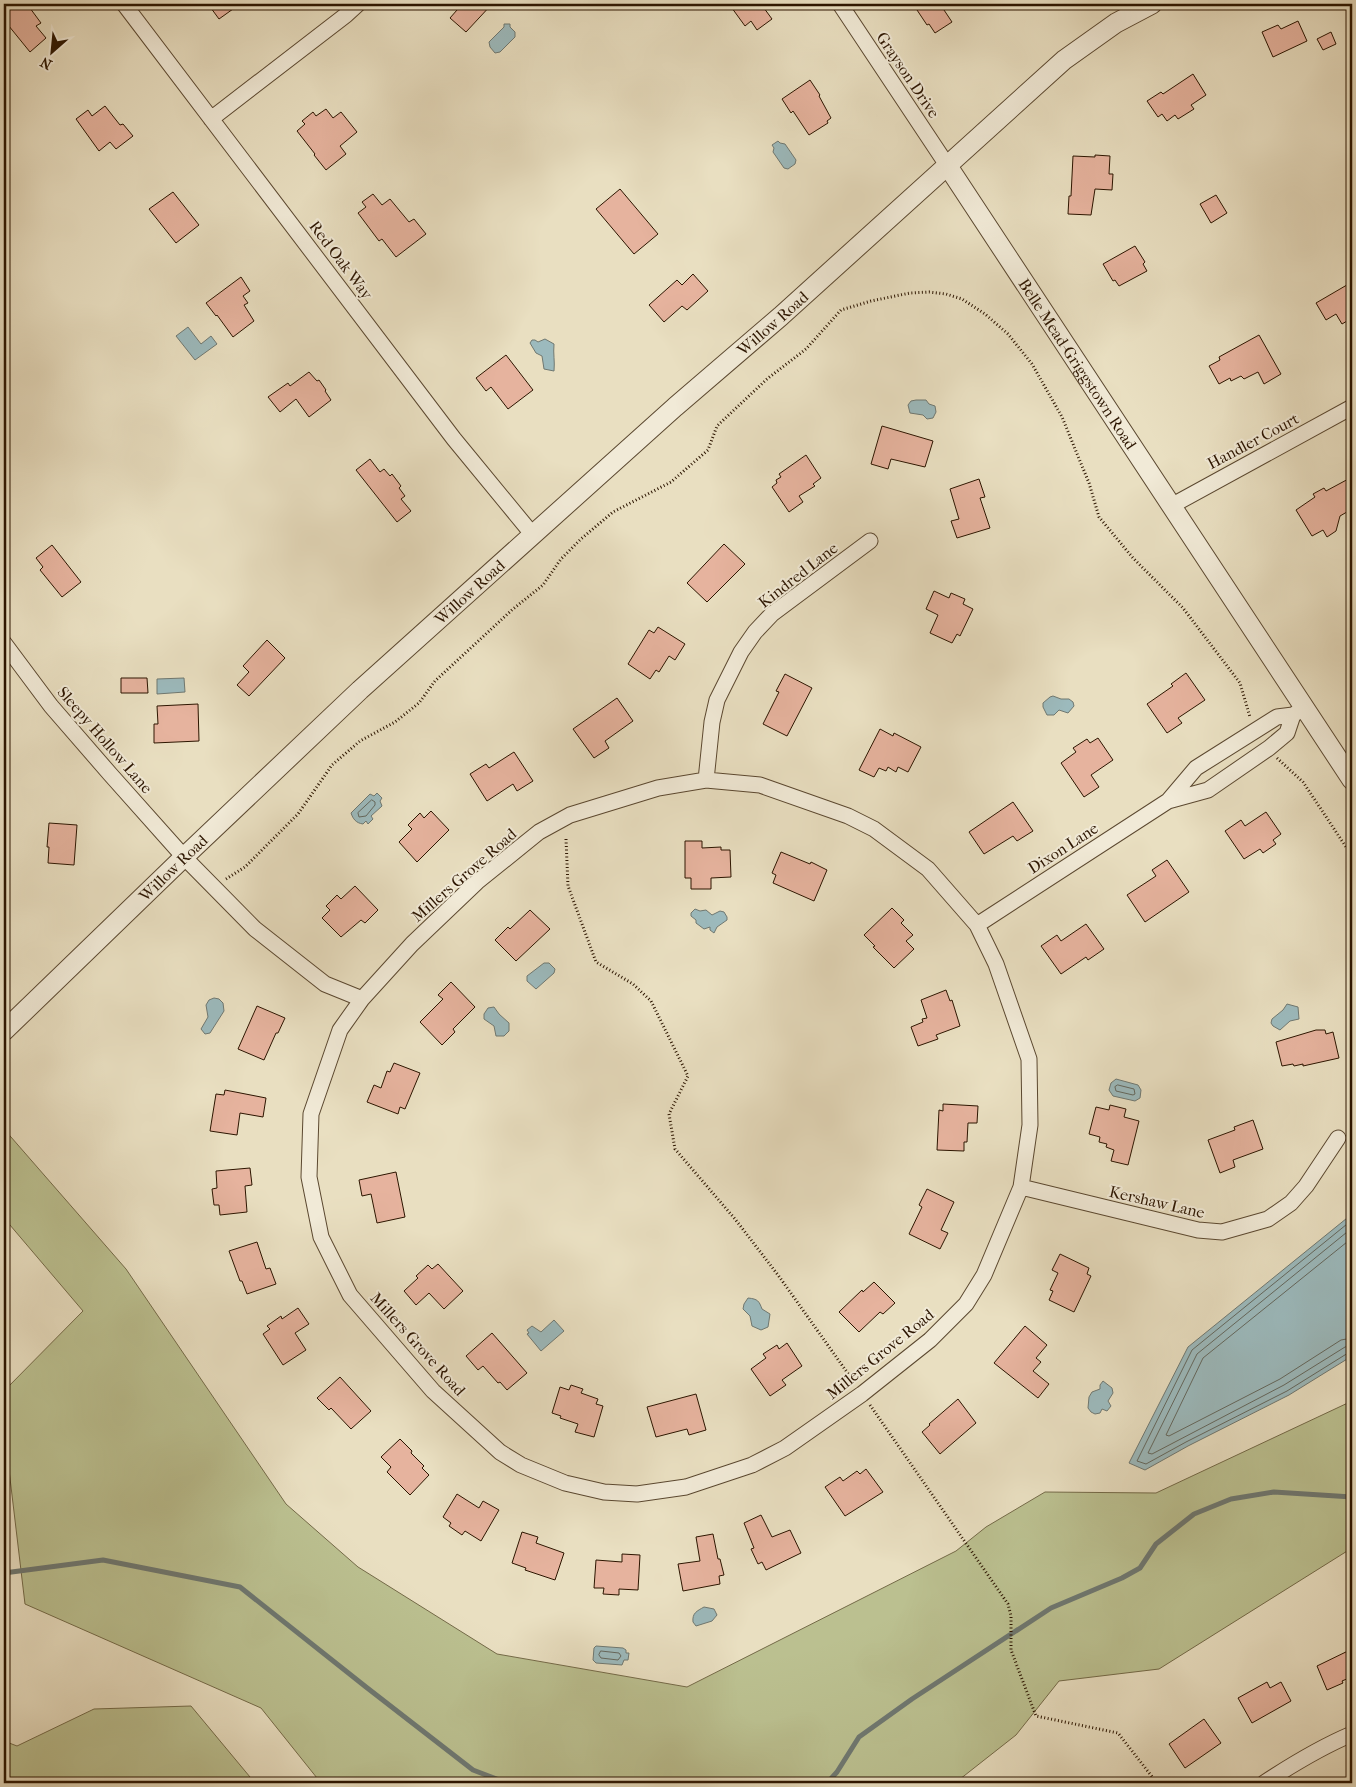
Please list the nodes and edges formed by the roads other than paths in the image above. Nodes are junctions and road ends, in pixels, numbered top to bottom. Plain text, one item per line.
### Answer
1 (124, 4) edge
2 (358, 4) edge
3 (840, 4) edge
4 (1152, 4) edge
5 (211, 119) junction
6 (947, 165) junction
7 (1352, 407) edge
8 (1171, 506) junction
9 (532, 535) junction
10 (870, 541) dead end
11 (4, 643) edge
12 (1299, 711) junction
13 (706, 780) junction
14 (1352, 780) edge
15 (1168, 801) junction
16 (184, 856) junction
17 (977, 925) junction
18 (362, 999) junction
19 (4, 1031) edge
20 (1338, 1138) dead end
21 (1021, 1187) junction
22 (1352, 1734) edge
23 (1264, 1783) edge

1 - 5 street, Red Oak Way
2 - 5 street
3 - 6 street, Grayson Drive
4 - 6 street
5 - 9 street, Red Oak Way
6 - 8 street, Belle Mead-Griggstown Road
6 - 9 street, Willow Road
7 - 8 street, Handler Court
8 - 12 street, Belle Mead-Griggstown Road
9 - 16 street, Willow Road
10 - 13 street, Kindred Lane
11 - 16 street, Sleepy Hollow Lane
12 - 14 street, Belle Mead-Griggstown Road
12 - 15 street, Dixon Lane
12 - 15 street, Dixon Lane
13 - 17 street, Millers Grove Road
13 - 18 street, Millers Grove Road
15 - 17 street, Dixon Lane
16 - 18 street
16 - 19 street, Willow Road
17 - 21 street, Millers Grove Road
18 - 21 street, Millers Grove Road
20 - 21 street, Kershaw Lane
22 - 23 street

